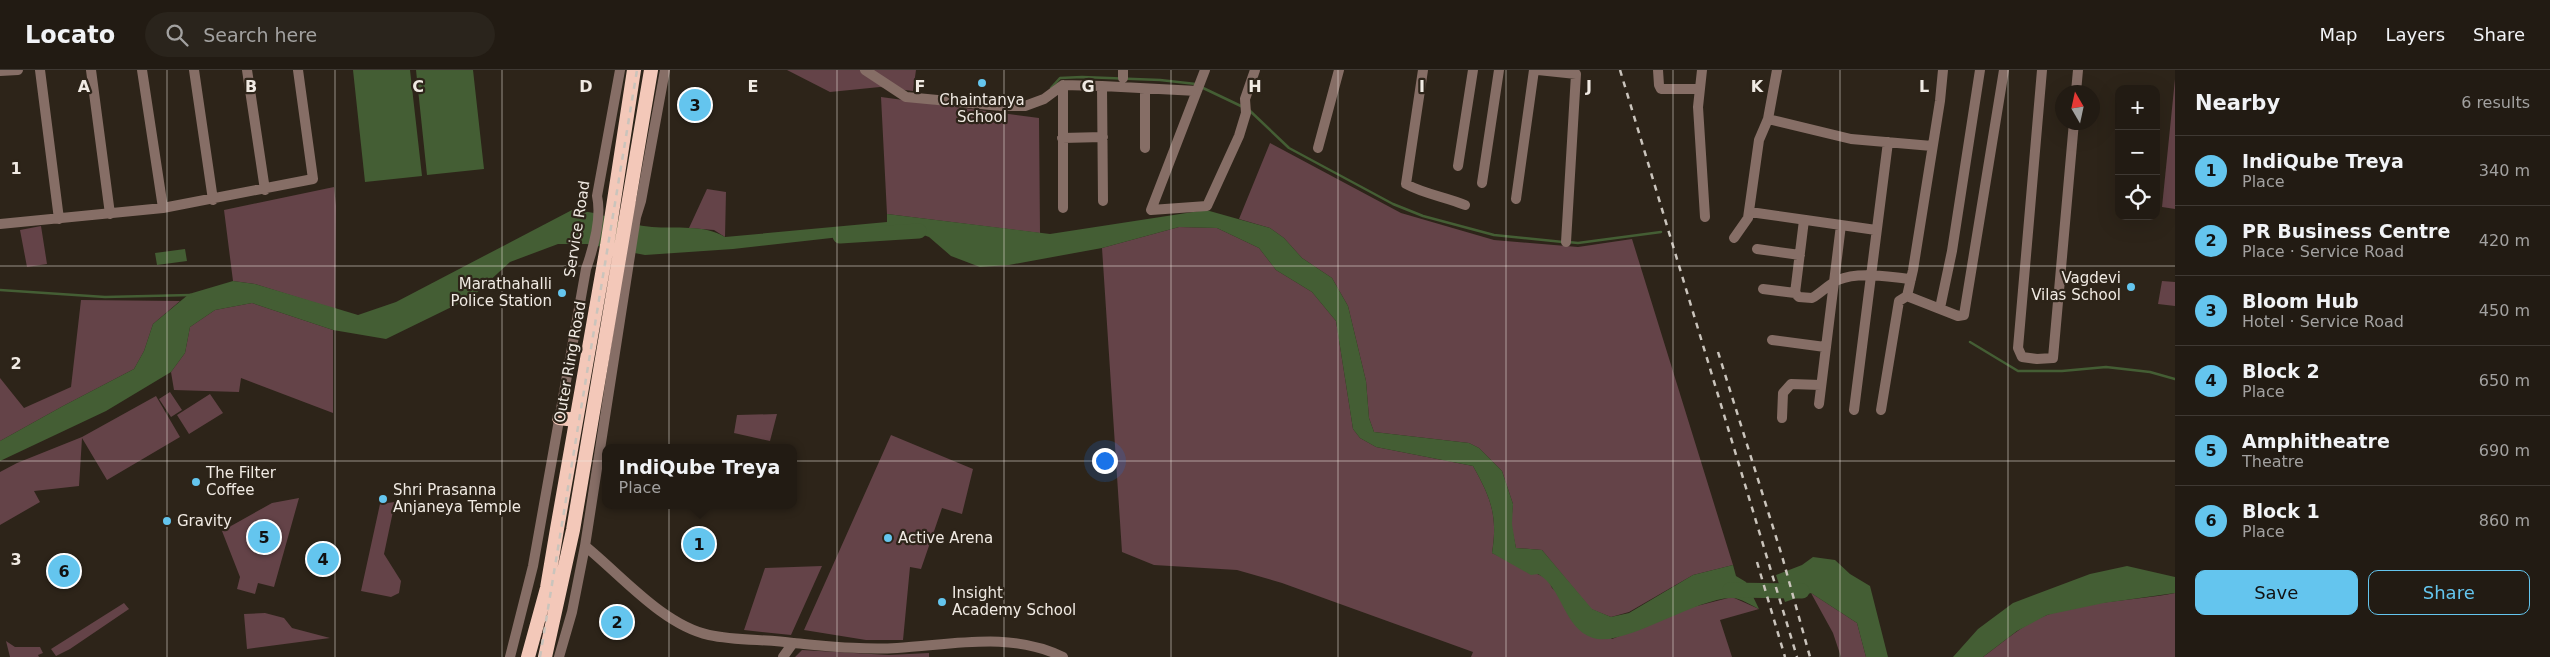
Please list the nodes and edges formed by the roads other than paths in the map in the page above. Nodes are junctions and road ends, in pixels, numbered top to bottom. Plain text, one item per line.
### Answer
1 (18, 70) edge
2 (40, 70) edge
3 (90, 70) edge
4 (142, 70) edge
5 (194, 70) edge
6 (247, 70) edge
7 (298, 70) edge
8 (620, 70) edge
9 (634, 70) edge
10 (651, 70) edge
11 (666, 70) edge
12 (864, 70) edge
13 (1205, 70) edge
14 (1255, 70) edge
15 (1339, 70) edge
16 (1423, 70) edge
17 (1473, 70) edge
18 (1499, 70) edge
19 (1534, 70) edge
20 (1538, 70) edge
21 (1658, 70) edge
22 (1702, 70) edge
23 (1777, 70) edge
24 (1942, 70) edge
25 (1980, 70) edge
26 (2004, 70) edge
27 (2042, 70) edge
28 (2078, 70) edge
29 (0, 71) edge
30 (1064, 85) junction
31 (2077, 85) edge
32 (1102, 86) junction
33 (1198, 88) junction
34 (1145, 89) junction
35 (1700, 89) junction
36 (1768, 119) junction
37 (2073, 130) edge
38 (1103, 137) junction
39 (1062, 138) junction
40 (1888, 142) junction
41 (1932, 146) junction
42 (1145, 148) dead end
43 (1318, 148) dead end
44 (1458, 166) dead end
45 (1482, 183) dead end
46 (265, 190) junction
47 (1516, 199) dead end
48 (213, 200) junction
49 (1103, 201) dead end
50 (1465, 204) dead end
51 (163, 208) junction
52 (1063, 208) dead end
53 (1750, 212) junction
54 (110, 214) junction
55 (631, 216) junction
56 (1705, 217) dead end
57 (59, 218) junction
58 (1804, 220) junction
59 (0, 224) edge
60 (1841, 225) junction
61 (1876, 230) junction
62 (1734, 238) dead end
63 (1566, 242) dead end
64 (1757, 249) dead end
65 (1800, 254) junction
66 (624, 257) junction
67 (1871, 276) junction
68 (1911, 280) junction
69 (1833, 284) junction
70 (1763, 289) dead end
71 (1794, 293) junction
72 (1907, 296) junction
73 (1940, 308) junction
74 (1772, 340) dead end
75 (1824, 347) junction
76 (1821, 385) junction
77 (1818, 404) dead end
78 (1854, 410) dead end
79 (1881, 410) dead end
80 (559, 418) junction
81 (1782, 418) dead end
82 (576, 420) junction
83 (585, 546) junction
84 (794, 643) junction
85 (784, 656) edge
86 (510, 657) edge
87 (528, 657) edge
88 (545, 657) edge
89 (559, 657) edge
90 (1063, 657) edge

1 - 29 street
2 - 57 street
3 - 54 street
4 - 51 street
5 - 48 street
6 - 46 street
7 - 46 street
8 - 80 street, Service Road
9 - 82 highway, Outer Ring Road
10 - 55 highway, Outer Ring Road
11 - 55 street
12 - 30 street
13 - 33 street
14 - 33 street
15 - 43 street
16 - 50 street
17 - 44 street
18 - 45 street
19 - 47 street
20 - 63 street
21 - 35 street
22 - 35 street
23 - 36 street
24 - 41 street
25 - 73 street
26 - 73 street
27 - 37 street
28 - 31 street
30 - 32 street
30 - 39 street
32 - 34 street
32 - 38 street
33 - 34 street
34 - 42 street
35 - 56 street
36 - 40 street
36 - 53 street
38 - 39 street
38 - 49 street
39 - 52 street
40 - 41 street
40 - 61 street
41 - 68 street
46 - 48 street
48 - 51 street
51 - 54 street
53 - 58 street
53 - 62 street
54 - 57 street
55 - 66 highway, Outer Ring Road
57 - 59 street
58 - 60 street
58 - 65 street
60 - 61 street
60 - 69 street
61 - 67 street
64 - 65 street
65 - 71 street
66 - 83 street
66 - 88 highway, Outer Ring Road
67 - 68 street
67 - 69 street
67 - 78 street
68 - 72 street
69 - 71 street
69 - 75 street
70 - 71 street
72 - 73 street
72 - 79 street
74 - 75 street
75 - 76 street
76 - 77 street
76 - 81 street
80 - 82 highway
80 - 86 street, Service Road
82 - 87 highway, Outer Ring Road
83 - 84 street
83 - 89 street
84 - 85 street
84 - 90 street

